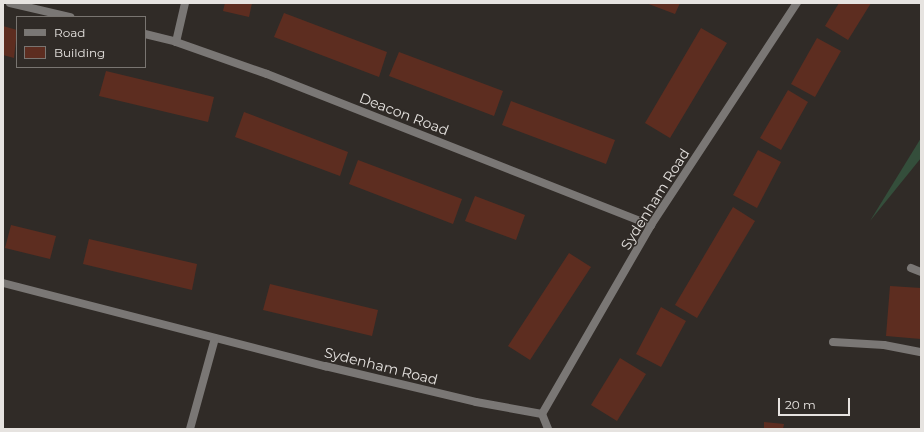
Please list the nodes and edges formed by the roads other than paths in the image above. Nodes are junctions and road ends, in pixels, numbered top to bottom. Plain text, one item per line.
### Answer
1 (10, 3) edge
2 (185, 3) edge
3 (798, 3) edge
4 (66, 16) edge
5 (146, 34) edge
6 (176, 42) junction
7 (651, 225) junction
8 (911, 268) dead end
9 (921, 272) edge
10 (3, 283) edge
11 (215, 338) junction
12 (833, 342) dead end
13 (921, 352) edge
14 (542, 414) junction
15 (190, 429) edge
16 (548, 429) edge

1 - 4 street
2 - 6 street
3 - 7 street, Sydenham Road
5 - 6 street, Deacon Road
6 - 7 street, Deacon Road
7 - 14 street, Sydenham Road
8 - 9 street
10 - 11 street, Sydenham Road
11 - 14 street, Sydenham Road
11 - 15 street
12 - 13 street
14 - 16 street

